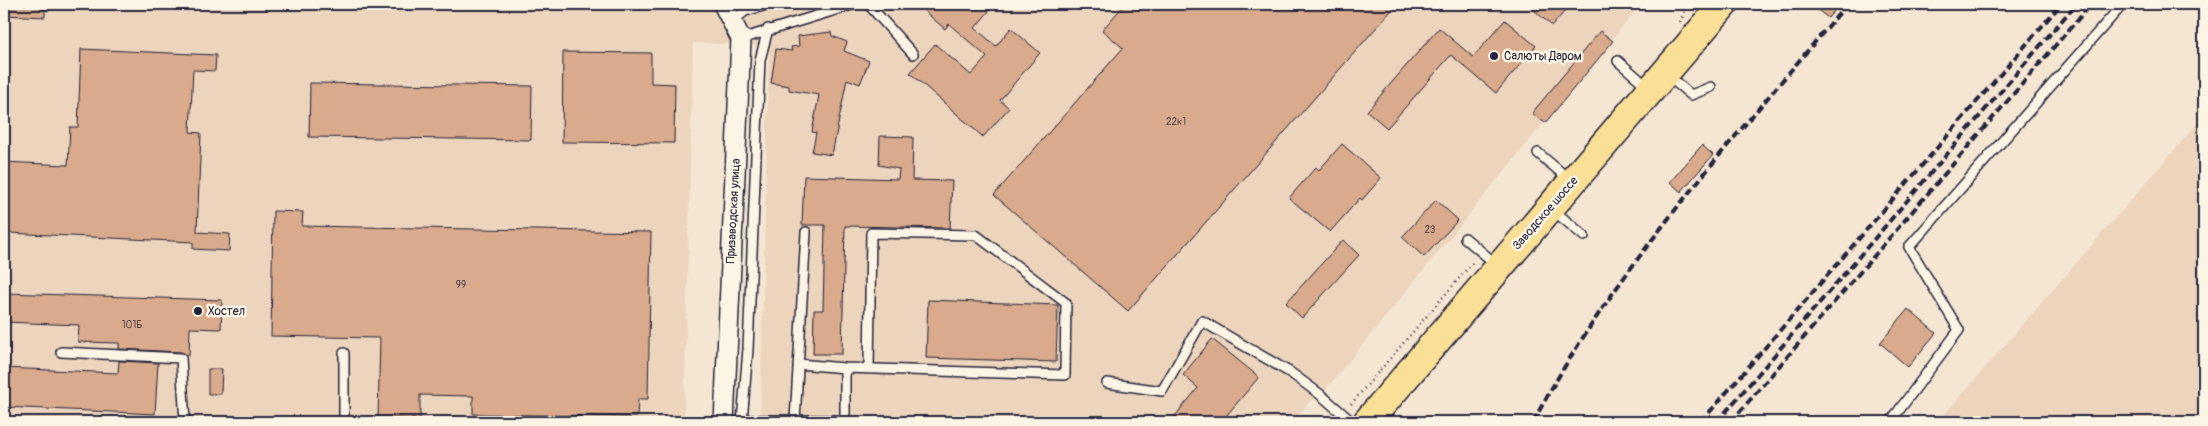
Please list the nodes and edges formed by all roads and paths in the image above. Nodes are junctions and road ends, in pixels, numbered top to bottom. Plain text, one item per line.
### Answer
1 (722, 4) edge
2 (770, 4) edge
3 (855, 4) edge
4 (868, 4) edge
5 (1724, 4) edge
6 (2123, 4) edge
7 (741, 12) edge
8 (768, 29) junction
9 (741, 39) junction
10 (913, 54) dead end
11 (1618, 61) dead end
12 (1658, 81) junction
13 (1710, 88) dead end
14 (1538, 153) dead end
15 (1572, 182) junction
16 (1550, 208) junction
17 (806, 232) dead end
18 (1584, 236) dead end
19 (1465, 238) dead end
20 (1499, 267) junction
21 (61, 352) dead end
22 (344, 352) dead end
23 (798, 364) junction
24 (844, 368) junction
25 (869, 368) junction
26 (1107, 383) dead end
27 (795, 420) junction
28 (1891, 421) edge
29 (185, 422) edge
30 (344, 422) edge
31 (736, 422) edge
32 (1352, 422) edge
33 (1367, 422) edge

1 - 7 street
2 - 7 lane
3 - 8 lane
4 - 10 lane
5 - 12 main road, Заводское шоссе
6 - 28 lane
7 - 9 street
8 - 9 lane
8 - 31 lane
9 - 31 street, Призаводская улица
11 - 12 lane
12 - 13 lane
12 - 15 main road, Заводское шоссе
14 - 15 lane
15 - 16 main road, Заводское шоссе
16 - 18 lane
16 - 20 main road, Заводское шоссе
17 - 23 lane
19 - 20 lane
20 - 33 main road, Заводское шоссе
21 - 29 lane
22 - 30 lane
23 - 24 lane
23 - 27 lane
24 - 25 lane
24 - 27 lane
25 - 25 lane
26 - 32 lane
27 - 31 lane

